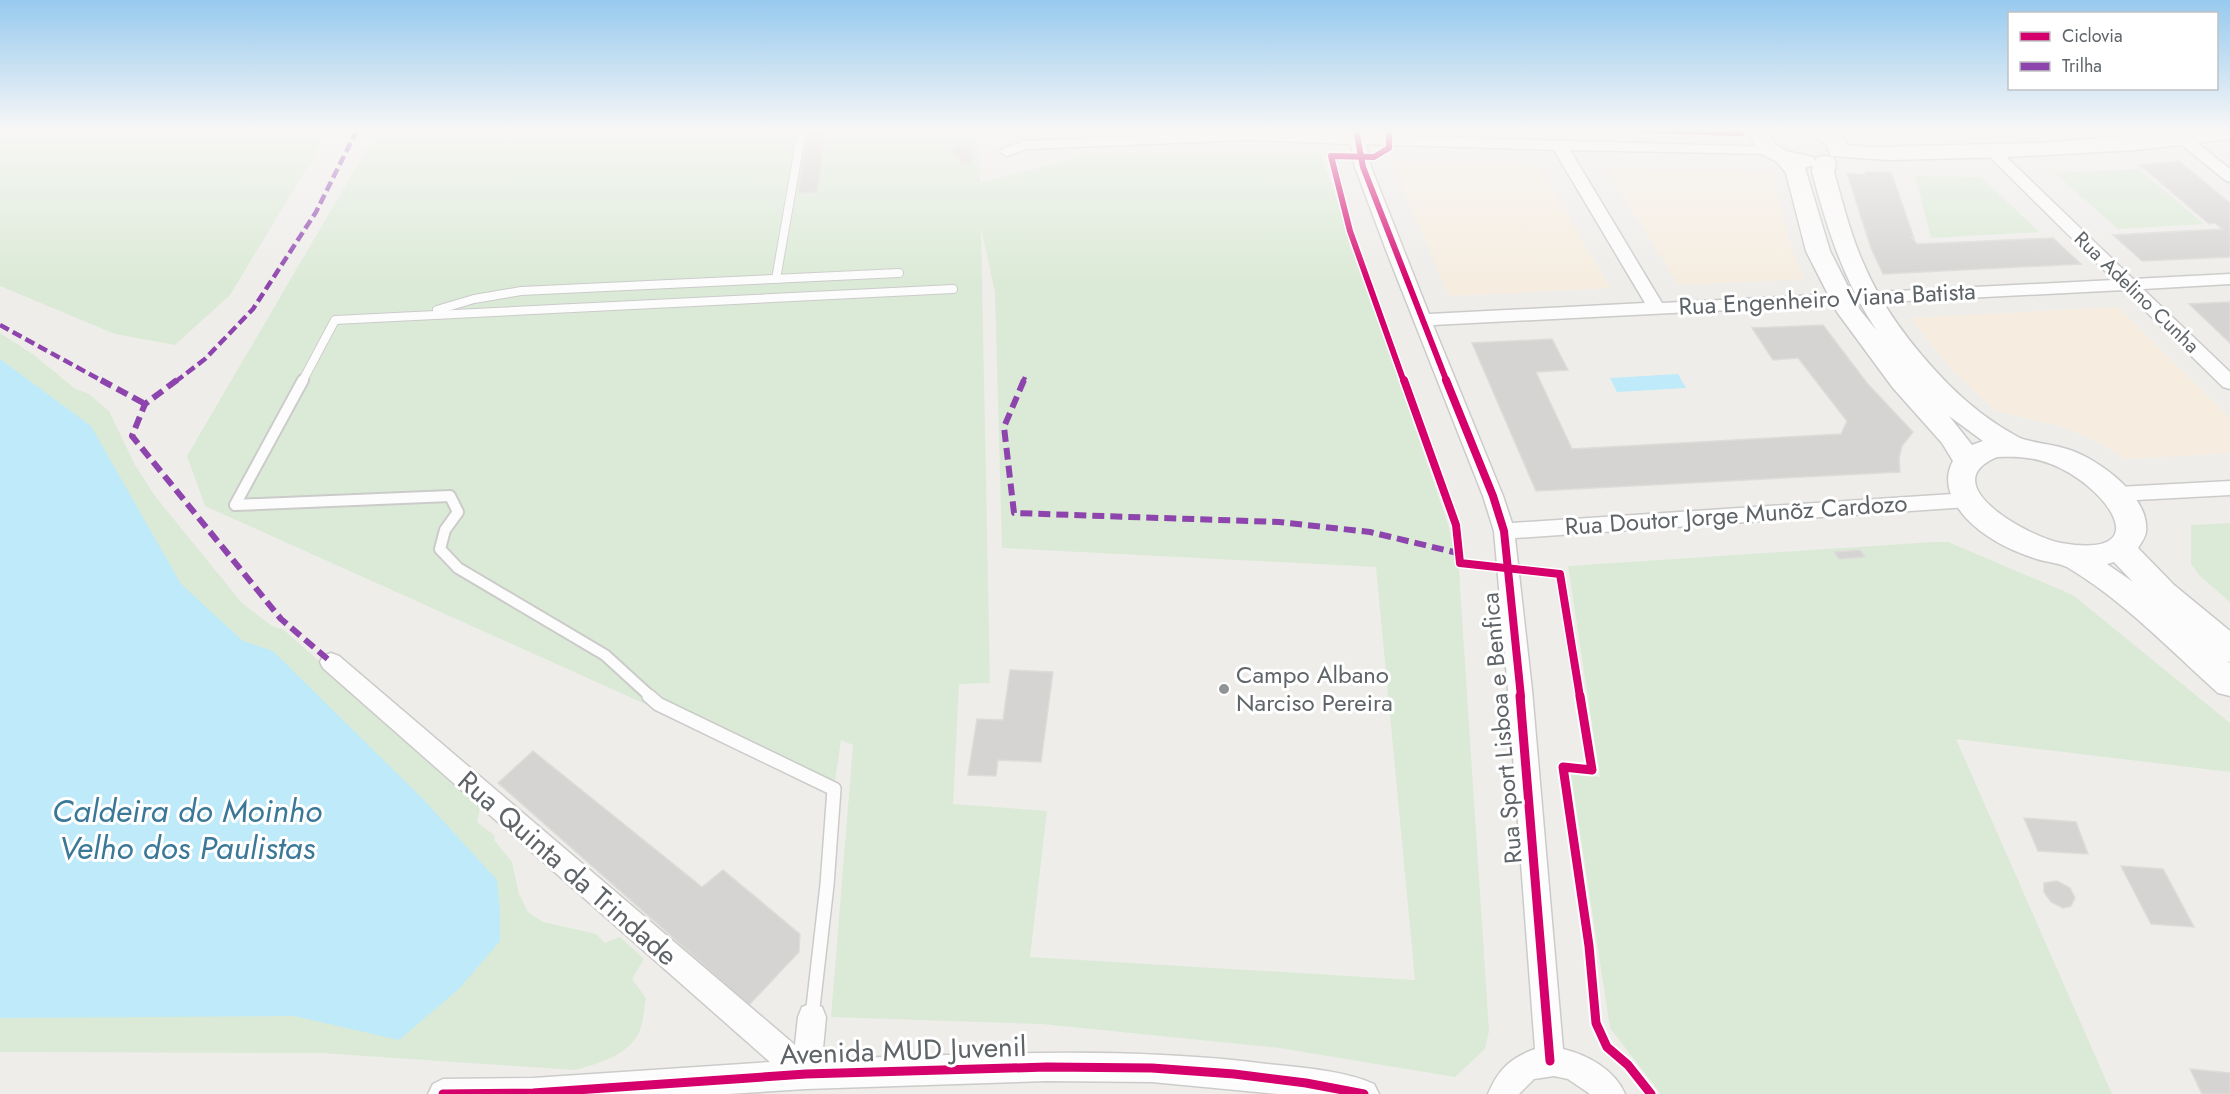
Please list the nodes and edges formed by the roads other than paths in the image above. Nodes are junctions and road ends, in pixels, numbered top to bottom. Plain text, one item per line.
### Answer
1 (793, 181) edge
2 (1368, 181) edge
3 (1580, 181) edge
4 (1799, 181) edge
5 (1826, 181) edge
6 (2023, 181) edge
7 (899, 273) dead end
8 (776, 279) junction
9 (2230, 279) edge
10 (2131, 284) junction
11 (953, 289) dead end
12 (1868, 297) junction
13 (1841, 299) junction
14 (1656, 307) junction
15 (420, 316) junction
16 (1423, 320) junction
17 (2230, 383) edge
18 (2014, 447) junction
19 (1966, 460) junction
20 (2230, 488) edge
21 (2118, 495) junction
22 (1968, 500) junction
23 (1504, 531) junction
24 (2120, 549) junction
25 (2073, 556) junction
26 (2230, 649) edge
27 (331, 662) dead end
28 (2230, 683) edge
29 (812, 1017) joint
30 (1550, 1061) junction
31 (806, 1074) junction
32 (443, 1094) edge
33 (1364, 1094) edge
34 (1503, 1094) edge
35 (1610, 1094) edge

1 - 8 lane
2 - 16 street, Rua Sport Lisboa e Benfica
3 - 14 street
4 - 13 main road
5 - 12 main road
6 - 10 street, Rua Adelino Cunha
7 - 8 lane
8 - 15 lane
9 - 10 street, Rua Engenheiro Viana Batista
10 - 12 street, Rua Engenheiro Viana Batista
10 - 17 street, Rua Adelino Cunha
11 - 15 lane
12 - 13 street, Rua Engenheiro Viana Batista
12 - 18 main road
13 - 14 street, Rua Engenheiro Viana Batista
13 - 19 main road
14 - 16 street, Rua Engenheiro Viana Batista
15 - 29 lane
16 - 23 street, Rua Sport Lisboa e Benfica
18 - 19 main road
18 - 21 main road
19 - 22 main road
20 - 21 street
21 - 24 main road
22 - 23 street, Rua Doutor Jorge Munõz Cardozo
22 - 25 main road
23 - 30 street, Rua Sport Lisboa e Benfica
24 - 25 main road
24 - 26 main road
25 - 28 main road
27 - 31 street, Rua Quinta da Trindade
29 - 31 street
30 - 34 street
30 - 35 street
31 - 32 street, Avenida MUD Juvenil
31 - 33 street, Avenida MUD Juvenil

